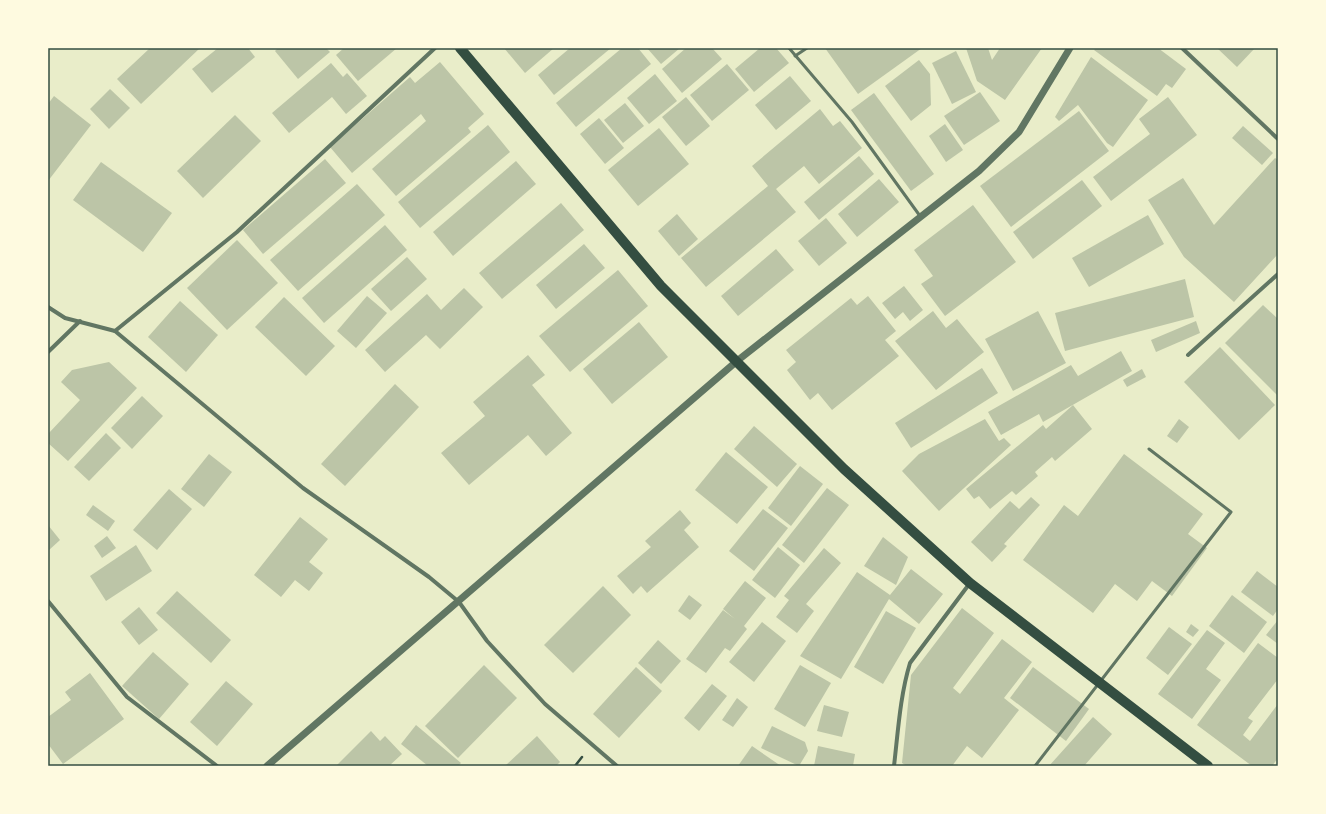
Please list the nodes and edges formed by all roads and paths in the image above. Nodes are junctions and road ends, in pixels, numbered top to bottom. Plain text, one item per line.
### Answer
1 (435, 48) edge
2 (460, 48) edge
3 (789, 48) edge
4 (806, 48) edge
5 (1070, 48) edge
6 (1182, 48) edge
7 (795, 56) junction
8 (1278, 139) edge
9 (920, 216) junction
10 (1278, 274) edge
11 (48, 307) edge
12 (80, 321) junction
13 (115, 331) junction
14 (48, 352) edge
15 (1188, 355) dead end
16 (737, 362) junction
17 (1149, 449) dead end
18 (970, 582) junction
19 (48, 601) edge
20 (459, 602) junction
21 (1100, 682) junction
22 (217, 766) edge
23 (267, 766) edge
24 (617, 766) edge
25 (894, 766) edge
26 (1036, 766) edge
27 (1208, 766) edge

1 - 13 street
2 - 16 main road
3 - 7 lane
4 - 7 lane
5 - 9 street
6 - 8 street
7 - 9 lane
9 - 16 street
10 - 15 street
11 - 12 street
12 - 13 street
12 - 14 street
13 - 20 street
16 - 18 main road
16 - 20 street
17 - 21 lane
18 - 21 main road
18 - 25 street
19 - 22 street
20 - 23 street
20 - 24 street
21 - 26 lane
21 - 27 main road

